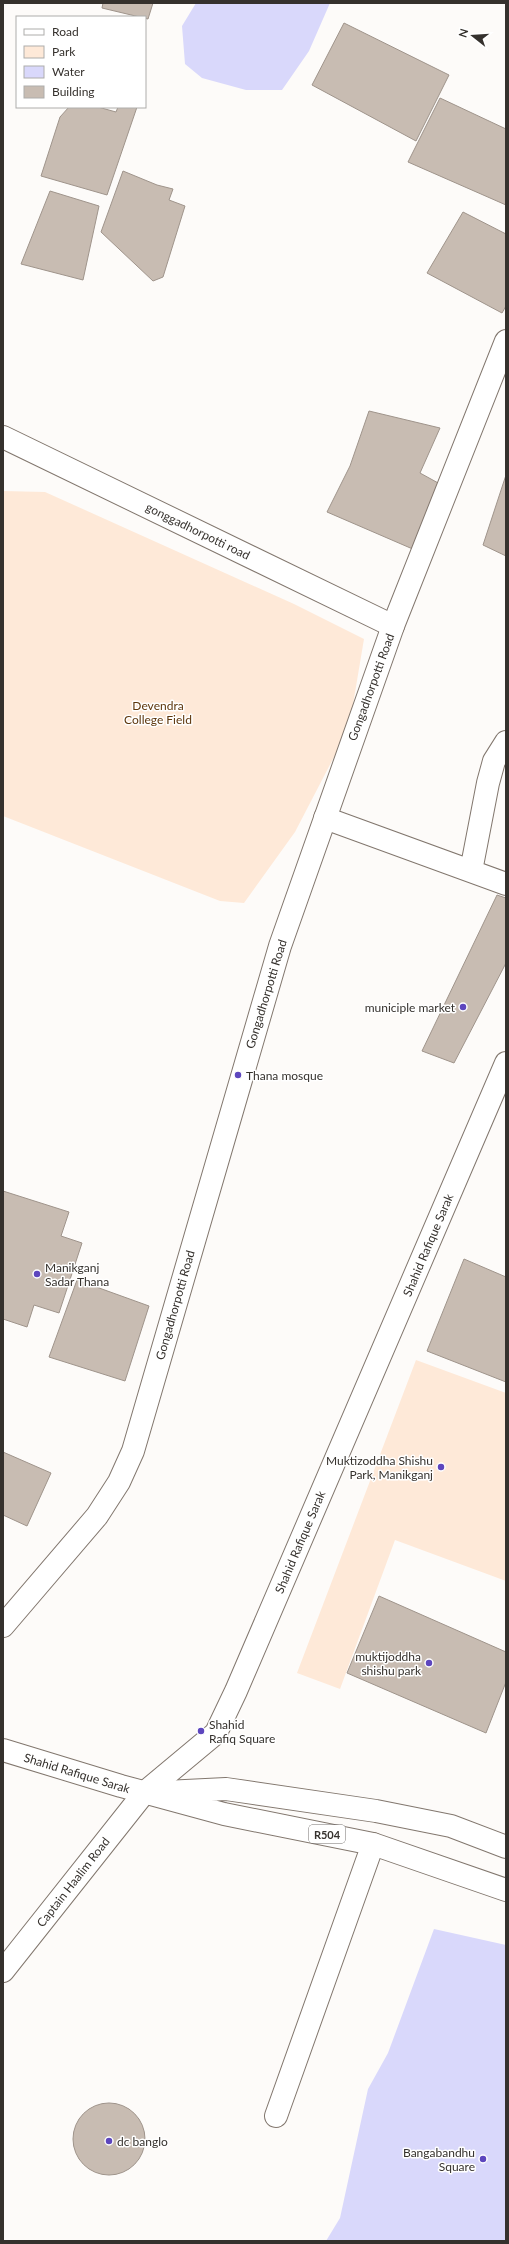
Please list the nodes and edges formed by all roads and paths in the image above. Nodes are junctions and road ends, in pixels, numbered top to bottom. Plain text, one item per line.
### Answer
1 (506, 341) edge
2 (3, 437) edge
3 (393, 626) junction
4 (506, 742) edge
5 (325, 818) junction
6 (462, 867) junction
7 (506, 884) edge
8 (506, 1064) edge
9 (3, 1626) edge
10 (3, 1750) edge
11 (144, 1793) junction
12 (373, 1844) junction
13 (506, 1846) edge
14 (506, 1890) edge
15 (3, 1971) edge
16 (276, 2116) dead end

1 - 3 street, Gongadhorpotti Road
2 - 3 street, gonggadhorpotti road
3 - 5 street, Gongadhorpotti Road
4 - 6 street
5 - 6 street
5 - 9 street, Gongadhorpotti Road
6 - 7 street
8 - 11 street, Shahid Rafique Sarak
10 - 11 street, Shahid Rafique Sarak / R504
11 - 12 street, R504
11 - 13 street, R504
11 - 15 street, Captain Haalim Road
12 - 14 street, R504
12 - 16 street

